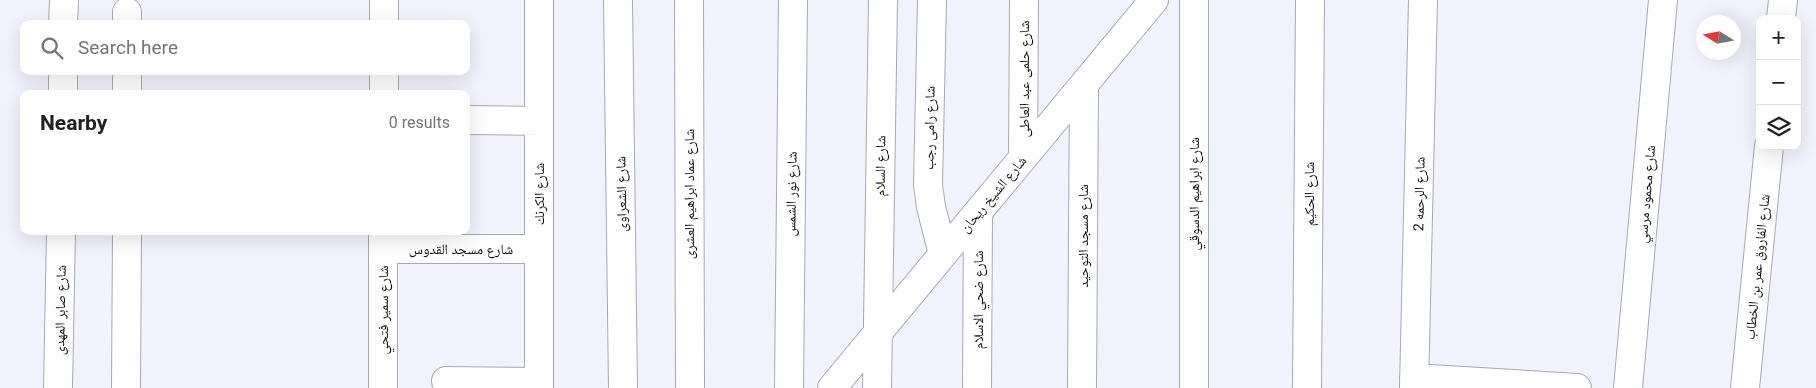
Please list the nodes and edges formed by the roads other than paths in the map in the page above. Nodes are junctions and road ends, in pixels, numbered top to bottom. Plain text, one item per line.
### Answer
1 (64, 0) edge
2 (384, 0) edge
3 (538, 0) edge
4 (618, 0) edge
5 (689, 0) edge
6 (794, 0) edge
7 (883, 0) edge
8 (932, 0) edge
9 (1024, 0) edge
10 (1154, 0) edge
11 (1194, 0) edge
12 (1310, 0) edge
13 (1423, 0) edge
14 (1664, 0) edge
15 (1783, 0) edge
16 (1781, 15) edge
17 (64, 20) edge
18 (384, 20) edge
19 (63, 75) edge
20 (127, 75) edge
21 (384, 75) edge
22 (1084, 85) junction
23 (62, 90) edge
24 (127, 90) edge
25 (384, 90) edge
26 (470, 120) edge
27 (539, 121) junction
28 (1769, 150) edge
29 (1024, 157) junction
30 (978, 213) junction
31 (61, 235) edge
32 (126, 235) edge
33 (383, 240) edge
34 (539, 249) junction
35 (943, 254) junction
36 (878, 332) junction
37 (446, 381) dead end
38 (1414, 383) edge
39 (539, 385) edge
40 (58, 388) edge
41 (126, 388) edge
42 (383, 388) edge
43 (623, 388) edge
44 (690, 388) edge
45 (789, 388) edge
46 (832, 388) edge
47 (877, 388) edge
48 (977, 388) edge
49 (1082, 388) edge
50 (1194, 388) edge
51 (1307, 388) edge
52 (1577, 388) edge
53 (1628, 388) edge
54 (1745, 388) edge

1 - 17 street
2 - 18 street
3 - 27 street, شارع الكرنك
4 - 43 street, شارع الشعراوى
5 - 44 street, شارع عماد ابراهيم العشرى
6 - 45 street, شارع نور الشمس
7 - 36 street, شارع السلام
8 - 35 street, شارع رامى رجب
9 - 29 street, شارع حلمى عبد العاطى
10 - 22 street, شارع الشيخ ريحان
11 - 50 street, شارع ابراهيم الدسوقي
12 - 51 street, شارع الحكيم
13 - 38 street, شارع الرحمه 2
14 - 53 street, شارع محمود مرسي
15 - 16 street
19 - 23 street
20 - 24 street
21 - 25 street
22 - 29 street, شارع الشيخ ريحان
22 - 49 street, شارع مسجد التوحيد
26 - 27 street
27 - 34 street, شارع الكرنك
28 - 54 street, شارع الفاروق عمر بن الخطاب
29 - 30 street, شارع الشيخ ريحان
30 - 35 street, شارع الشيخ ريحان
30 - 48 street, شارع ضحي الاسلام
31 - 40 street, شارع صابر المهدى
32 - 41 street
33 - 34 street, شارع مسجد القدوس
33 - 42 street, شارع سمير فتحي
34 - 39 street, شارع الكرنك
35 - 36 street, شارع الشيخ ريحان
36 - 46 street, شارع الشيخ ريحان
36 - 47 street, شارع السلام
37 - 39 street
38 - 52 street

